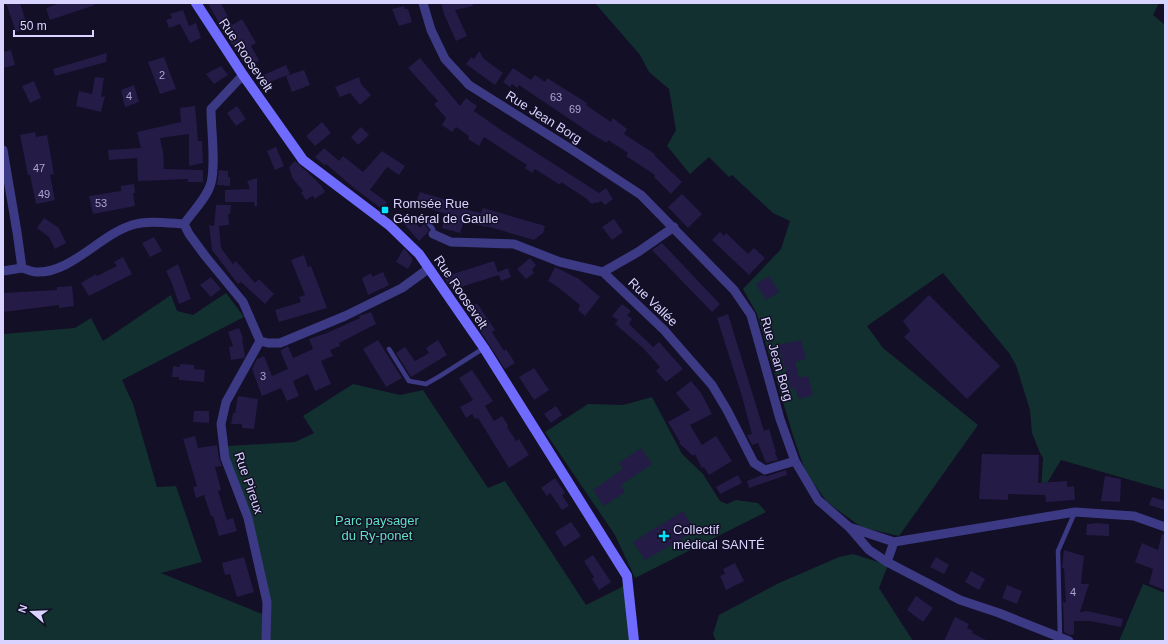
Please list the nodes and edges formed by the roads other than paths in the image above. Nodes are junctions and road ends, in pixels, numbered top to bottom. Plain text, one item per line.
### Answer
1 (196, 3) edge
2 (423, 3) edge
3 (242, 75) junction
4 (3, 150) edge
5 (425, 219) dead end
6 (184, 224) junction
7 (674, 227) junction
8 (434, 234) joint
9 (22, 268) junction
10 (428, 269) junction
11 (3, 271) edge
12 (603, 272) junction
13 (260, 341) junction
14 (484, 348) junction
15 (389, 349) dead end
16 (795, 461) junction
17 (1075, 512) junction
18 (849, 527) junction
19 (1165, 527) edge
20 (894, 542) junction
21 (887, 562) junction
22 (1060, 638) junction
23 (266, 641) edge
24 (634, 641) edge
25 (1069, 641) edge

1 - 3 main road, Rue Roosevelt
2 - 7 street, Rue Jean Borg
3 - 6 street
3 - 10 main road, Rue Roosevelt
4 - 9 street
5 - 8 lane
6 - 9 street
6 - 13 street
7 - 12 street
7 - 16 street, Rue Jean Borg
8 - 12 street
9 - 11 street
10 - 13 street
10 - 14 main road, Rue Roosevelt
12 - 16 street, Rue Vallée
13 - 23 street, Rue Pireux
14 - 15 lane
14 - 24 main road, Rue Roosevelt
16 - 18 street, Rue Jean Borg
17 - 19 street, Rue Jean Borg
17 - 20 street, Rue Jean Borg
17 - 22 lane
18 - 20 street, Rue Jean Borg
18 - 21 street
20 - 21 street
21 - 22 street
22 - 25 street

